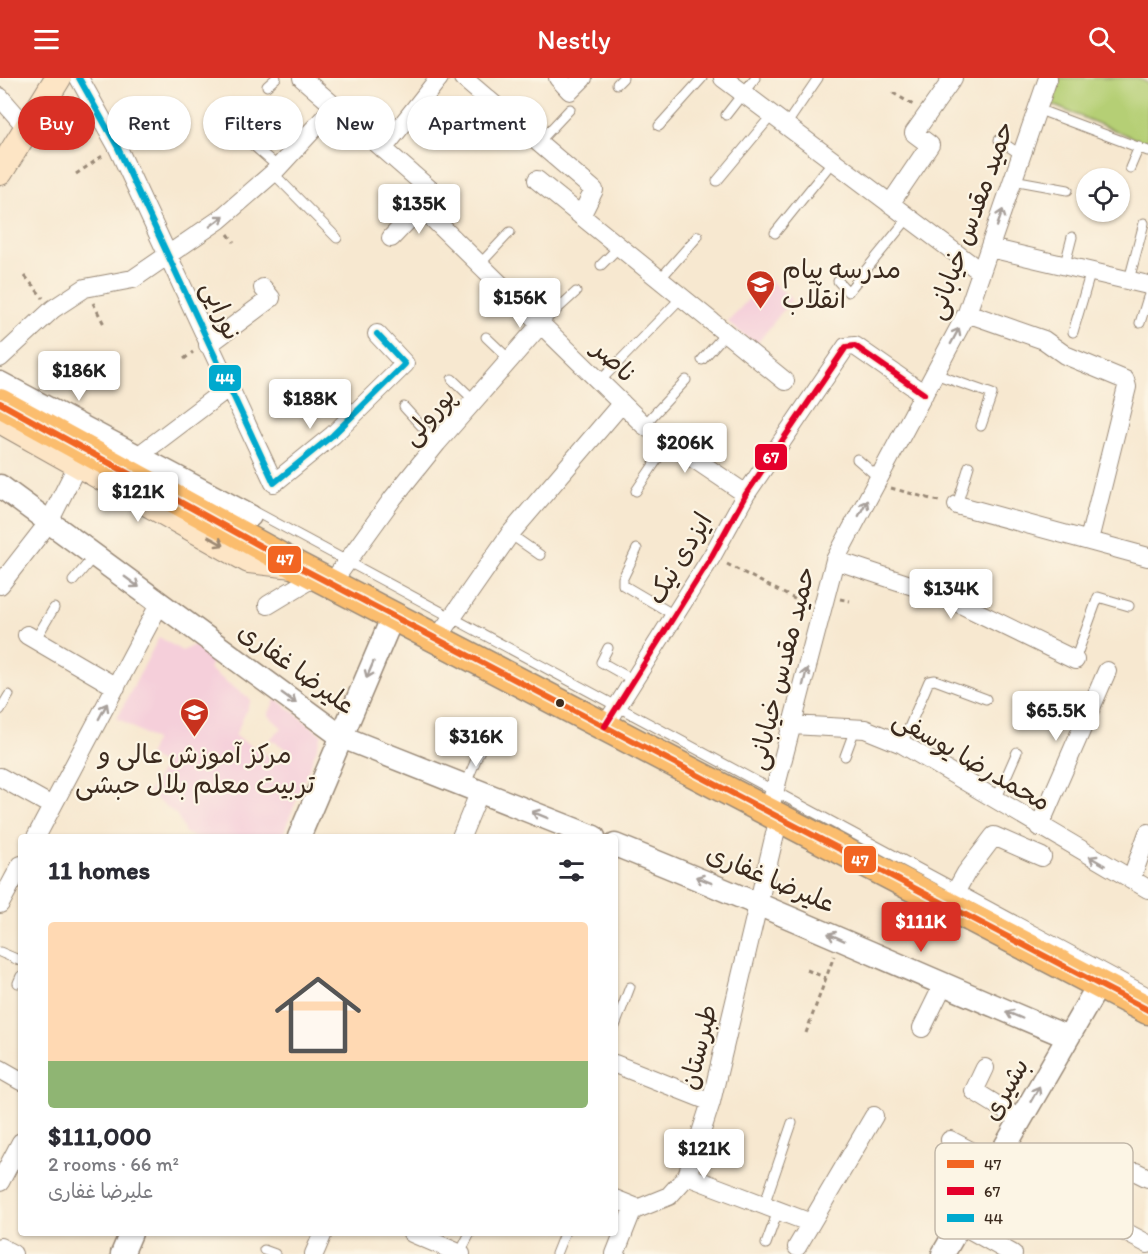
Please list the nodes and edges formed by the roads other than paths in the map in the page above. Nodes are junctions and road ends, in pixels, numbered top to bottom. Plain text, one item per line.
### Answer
1 (58, 78) edge
2 (79, 78) edge
3 (276, 78) edge
4 (302, 78) edge
5 (463, 78) edge
6 (558, 78) edge
7 (583, 78) edge
8 (702, 78) edge
9 (723, 78) edge
10 (755, 78) edge
11 (818, 78) edge
12 (953, 78) edge
13 (1048, 78) edge
14 (436, 79) edge
15 (267, 86) dead end
16 (744, 94) junction
17 (47, 96) edge
18 (323, 96) edge
19 (484, 96) edge
20 (0, 97) edge
21 (570, 109) dead end
22 (1037, 109) junction
23 (726, 115) dead end
24 (18, 118) edge
25 (779, 120) junction
26 (107, 126) edge
27 (659, 126) dead end
28 (315, 128) edge
29 (395, 132) edge
30 (547, 133) edge
31 (999, 140) dead end
32 (18, 143) edge
33 (547, 149) edge
34 (1143, 149) edge
35 (120, 150) edge
36 (257, 150) edge
37 (385, 150) edge
38 (1021, 155) junction
39 (833, 160) junction
40 (1130, 168) dead end
41 (276, 170) junction
42 (0, 172) edge
43 (537, 180) dead end
44 (1013, 180) junction
45 (717, 181) dead end
46 (1068, 190) dead end
47 (890, 204) junction
48 (421, 207) junction
49 (581, 216) junction
50 (909, 218) junction
51 (1144, 223) dead end
52 (510, 232) dead end
53 (775, 233) dead end
54 (698, 236) dead end
55 (1072, 237) dead end
56 (337, 238) dead end
57 (391, 238) dead end
58 (619, 247) junction
59 (990, 248) junction
60 (170, 256) junction
61 (480, 264) junction
62 (1065, 264) junction
63 (601, 265) dead end
64 (981, 272) junction
65 (1091, 272) junction
66 (660, 279) junction
67 (1129, 280) junction
68 (838, 281) dead end
69 (1148, 285) edge
70 (263, 288) dead end
71 (576, 292) dead end
72 (682, 297) junction
73 (1148, 297) edge
74 (967, 313) junction
75 (1140, 323) dead end
76 (541, 324) junction
77 (1073, 332) dead end
78 (726, 333) junction
79 (377, 334) dead end
80 (486, 337) dead end
81 (208, 345) junction
82 (0, 358) edge
83 (509, 359) junction
84 (702, 360) dead end
85 (935, 374) junction
86 (0, 375) edge
87 (452, 379) dead end
88 (686, 380) dead end
89 (600, 381) junction
90 (785, 381) dead end
91 (0, 383) edge
92 (229, 387) junction
93 (924, 394) junction
94 (475, 401) junction
95 (0, 403) edge
96 (622, 403) junction
97 (404, 407) dead end
98 (0, 420) edge
99 (644, 425) junction
100 (981, 426) dead end
101 (715, 438) dead end
102 (669, 442) junction
103 (437, 443) junction
104 (141, 454) junction
105 (856, 459) dead end
106 (699, 462) junction
107 (78, 464) junction
108 (969, 466) dead end
109 (876, 483) junction
110 (0, 486) edge
111 (636, 491) dead end
112 (746, 494) junction
113 (957, 505) joint
114 (250, 516) dead end
115 (49, 522) junction
116 (510, 534) junction
117 (1089, 540) junction
118 (637, 549) dead end
119 (95, 555) junction
120 (540, 555) dead end
121 (1148, 557) edge
122 (835, 560) junction
123 (348, 561) junction
124 (315, 575) junction
125 (73, 580) dead end
126 (0, 585) edge
127 (160, 603) junction
128 (268, 605) dead end
129 (1129, 606) dead end
130 (54, 608) dead end
131 (675, 615) junction
132 (393, 616) junction
133 (445, 628) junction
134 (31, 638) joint
135 (608, 648) dead end
136 (1075, 660) joint
137 (1107, 671) dead end
138 (633, 680) junction
139 (116, 687) junction
140 (9, 695) dead end
141 (986, 699) dead end
142 (1056, 705) dead end
143 (0, 710) edge
144 (611, 716) junction
145 (1086, 718) junction
146 (792, 725) junction
147 (855, 729) junction
148 (342, 737) junction
149 (902, 744) junction
150 (480, 750) dead end
151 (1017, 752) dead end
152 (845, 756) dead end
153 (0, 777) edge
154 (473, 789) junction
155 (996, 800) junction
156 (52, 806) junction
157 (774, 808) junction
158 (1039, 827) junction
159 (1148, 833) edge
160 (38, 834) edge
161 (300, 834) edge
162 (462, 834) edge
163 (586, 834) edge
164 (618, 846) edge
165 (1042, 857) dead end
166 (18, 871) edge
167 (1131, 880) junction
168 (1148, 889) edge
169 (952, 897) junction
170 (758, 902) junction
171 (0, 904) edge
172 (0, 952) edge
173 (18, 960) edge
174 (1099, 984) junction
175 (943, 985) junction
176 (630, 987) dead end
177 (1147, 1001) edge
178 (618, 1018) edge
179 (922, 1028) dead end
180 (1068, 1037) junction
181 (618, 1065) edge
182 (985, 1068) dead end
183 (0, 1069) edge
184 (18, 1079) edge
185 (711, 1102) junction
186 (874, 1116) dead end
187 (1021, 1120) junction
188 (792, 1123) dead end
189 (950, 1140) dead end
190 (956, 1143) edge
191 (1008, 1143) edge
192 (18, 1148) edge
193 (687, 1176) junction
194 (0, 1182) edge
195 (618, 1200) edge
196 (635, 1207) junction
197 (771, 1208) junction
198 (811, 1223) junction
199 (130, 1236) edge
200 (322, 1236) edge
201 (419, 1236) edge
202 (469, 1236) edge
203 (563, 1236) edge
204 (1133, 1236) edge
205 (952, 1239) edge
206 (987, 1239) edge
207 (766, 1244) dead end
208 (1148, 1244) edge
209 (0, 1247) edge
210 (797, 1247) dead end
211 (264, 1250) dead end
212 (13, 1254) edge
213 (122, 1254) edge
214 (275, 1254) edge
215 (314, 1254) edge
216 (461, 1254) edge
217 (556, 1254) edge
218 (615, 1254) edge
219 (943, 1254) edge
220 (1014, 1254) edge

1 - 17 main road
2 - 26 street, نورایی
3 - 15 lane
4 - 18 street
5 - 19 street
6 - 7 street
8 - 27 lane
9 - 16 street
10 - 16 lane
11 - 25 lane
12 - 47 street
13 - 22 street, حمید مقدس خیابانی
14 - 29 street
16 - 23 lane
16 - 25 street
20 - 24 street
21 - 30 lane
22 - 34 lane
22 - 38 street, حمید مقدس خیابانی
25 - 39 street
25 - 45 lane
28 - 41 street
31 - 38 lane
32 - 42 main road
33 - 49 street
34 - 40 lane
35 - 60 street, نورایی
36 - 41 lane
37 - 48 street
38 - 44 street, حمید مقدس خیابانی
39 - 47 street
39 - 53 lane
41 - 56 lane
60 -> 41 street
43 - 49 street
44 - 46 lane
59 -> 44 street, حمید مقدس خیابانی
47 - 50 street
48 - 57 street
48 - 61 street, ناصر
49 - 58 street
50 - 64 street
50 - 68 lane
51 - 67 lane
52 - 61 lane
54 - 66 lane
55 - 62 lane
58 - 63 lane
58 - 66 street
59 - 62 street
59 - 64 street, حمید مقدس خیابانی
60 - 81 street, نورایی
60 - 82 street
61 - 76 street, ناصر
62 - 65 street
64 - 74 street, حمید مقدس خیابانی
65 - 67 street
65 - 77 lane
66 - 72 street
67 - 69 street
70 - 81 street
71 - 76 lane, پورولی
72 - 78 street
72 - 89 lane
73 - 75 lane
85 -> 74 street, حمید مقدس خیابانی
74 - 117 street
76 - 83 street, پورولی
76 - 89 street, ناصر
78 - 84 lane
78 - 90 street
79 - 92 street, نورایی
80 - 83 lane
81 - 92 street, نورایی
83 - 94 street, پورولی
85 - 93 street, حمید مقدس خیابانی
85 - 100 lane
86 - 104 lane
87 - 94 lane
88 - 99 lane
89 - 96 street, ناصر
91 - 104 street
92 - 104 street
93 - 109 street, حمید مقدس خیابانی
93 - 112 street, ایزدی نیک
94 - 103 street, پورولی
95 - 124 main road
96 - 99 street, ناصر
96 - 116 street
97 - 103 lane
98 - 107 main road
99 - 102 street, ناصر
101 - 106 lane
102 - 106 street, ناصر
102 - 111 lane
103 - 123 street, پورولی
104 - 114 street
104 - 123 lane
105 - 109 lane
106 - 112 street, ناصر
107 - 115 street
107 -> 124 main road
108 - 113 lane
122 -> 109 street, حمید مقدس خیابانی
110 - 115 street, علیرضا غفاری
112 - 131 street, ایزدی نیک
113 - 117 street
115 - 119 street, علیرضا غفاری
115 - 126 street
116 - 120 lane
116 - 133 street
117 - 121 street
118 - 131 lane
119 - 125 lane
119 -> 127 street, علیرضا غفاری
122 - 136 street
146 -> 122 street, حمید مقدس خیابانی
123 - 124 street, پورولی
123 - 133 lane
124 - 128 street
124 - 132 main road
127 - 139 street
127 -> 148 street, علیرضا غفاری
129 - 136 lane
130 - 134 lane
131 - 138 street, ایزدی نیک
132 - 133 main road
132 -> 148 street
133 - 144 main road
134 - 139 street
135 - 138 lane
137 - 145 street
138 - 144 street, ایزدی نیک
156 -> 139 street
140 - 143 lane
141 - 149 lane
142 - 145 lane
144 - 157 main road
145 - 158 street
146 - 147 street, محمدرضا یوسفی
146 - 157 street, حمید مقدس خیابانی
147 - 149 street, محمدرضا یوسفی
147 - 152 lane
148 - 154 street, علیرضا غفاری
148 - 161 street
149 - 155 street, محمدرضا یوسفی
150 - 154 lane
151 - 155 lane
153 - 156 street
154 - 162 street
163 -> 154 street, علیرضا غفاری
155 - 158 street, محمدرضا یوسفی
156 - 160 street
157 - 169 main road
157 - 170 street, طبرستان
167 -> 158 street, محمدرضا یوسفی
159 - 167 street
170 -> 164 street, علیرضا غفاری
165 - 169 street
166 - 171 street
167 - 168 street, محمدرضا یوسفی
169 - 174 main road
169 - 177 lane
175 -> 170 street, علیرضا غفاری
170 - 185 street, طبرستان
172 - 173 lane
174 - 177 main road
174 - 180 street, بشیری
175 - 179 street
180 -> 175 street, علیرضا غفاری
176 - 178 lane
187 -> 180 street, بشیری
181 - 185 street
182 - 187 street
183 - 184 street
185 - 193 street, طبرستان
186 - 198 street
187 - 191 street, بشیری
188 - 197 lane
189 - 190 street
192 - 194 street
193 - 196 street, طبرستان
193 - 197 street
195 - 196 street
196 - 218 street
197 - 198 street
197 - 207 lane
198 - 210 street
199 - 213 street
200 - 215 street
201 - 216 street
202 - 216 lane
203 - 217 lane
204 - 208 street
205 - 219 street, بشیری
206 - 220 street
209 - 212 street
211 - 214 lane

